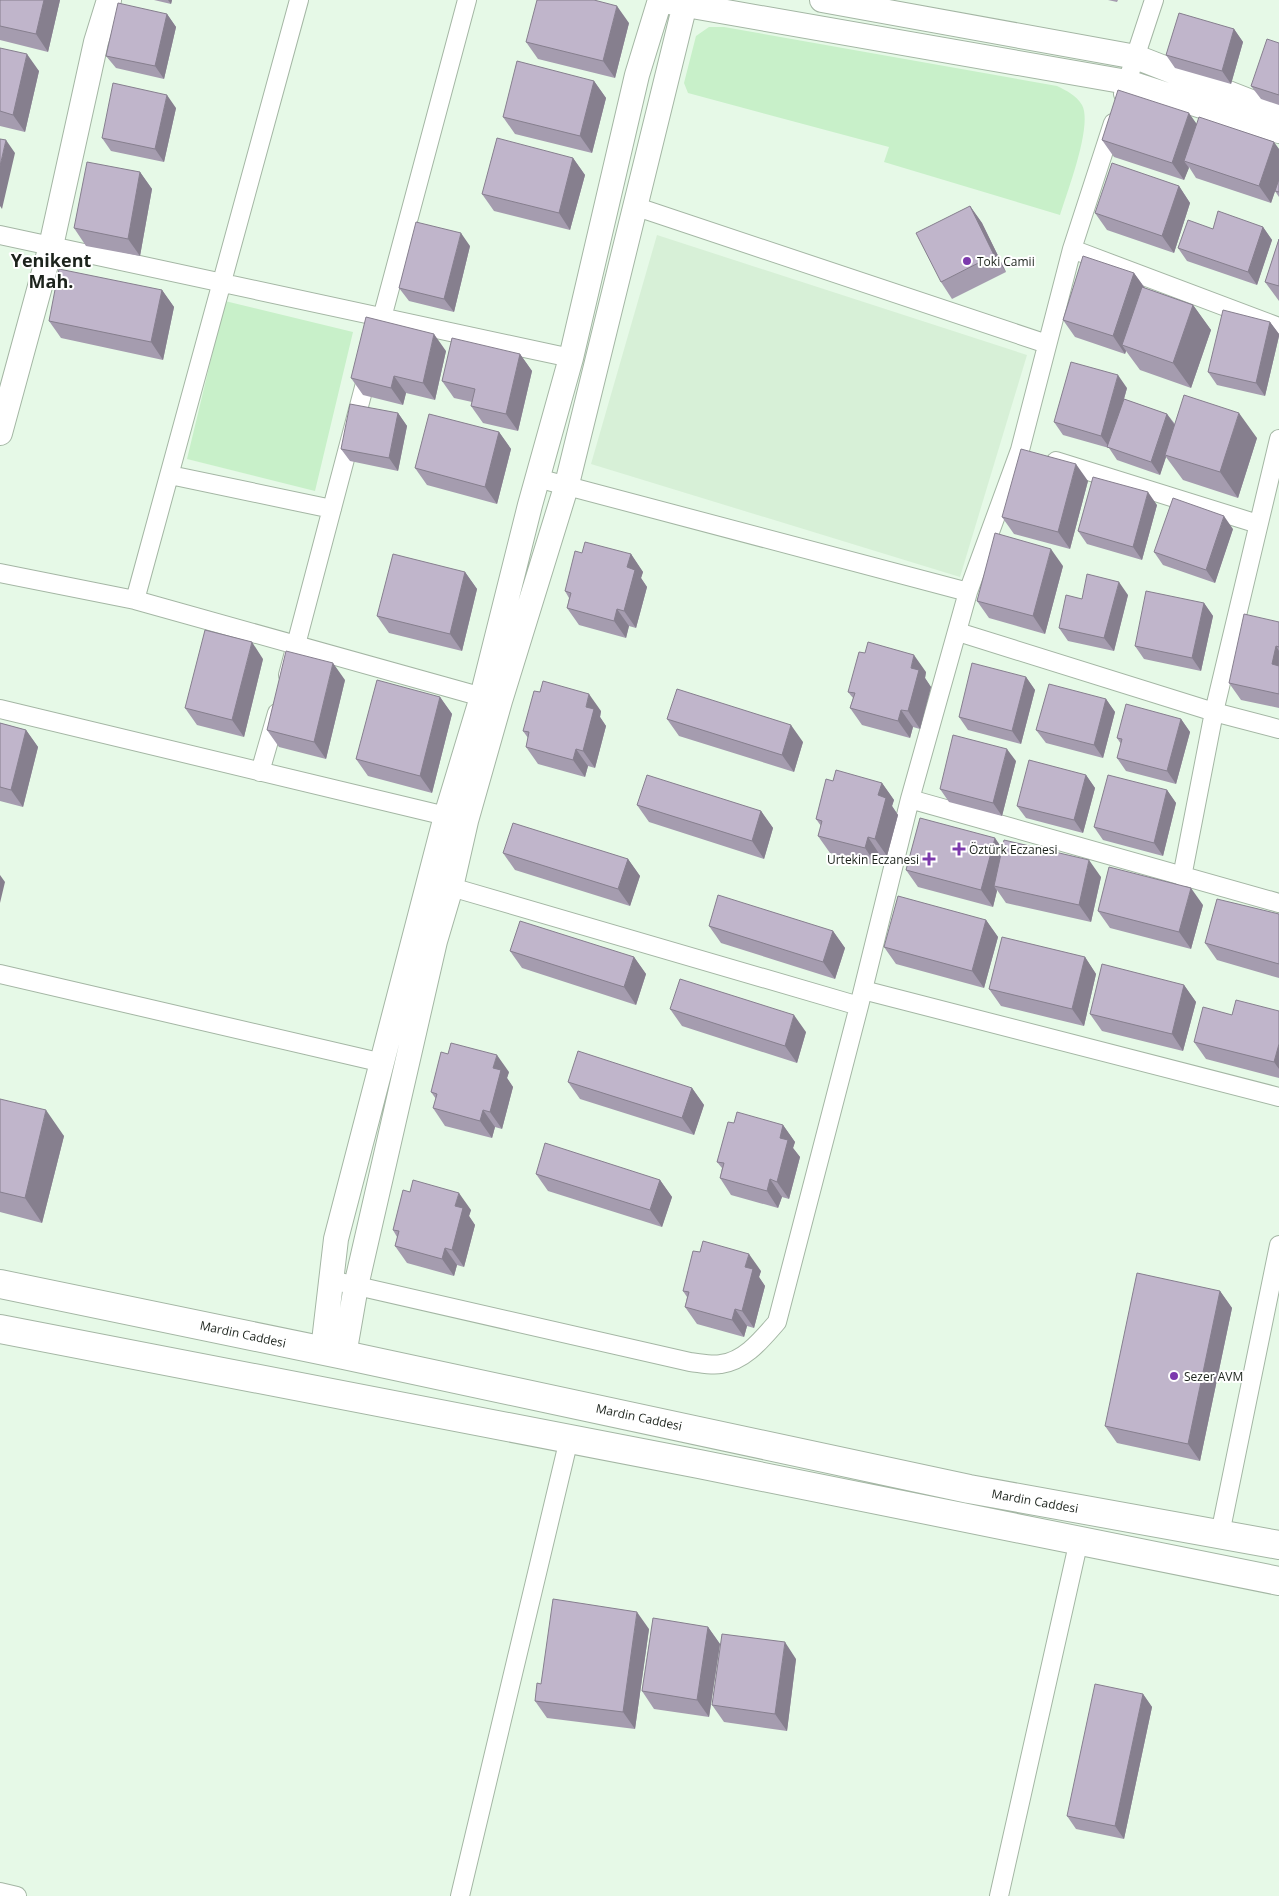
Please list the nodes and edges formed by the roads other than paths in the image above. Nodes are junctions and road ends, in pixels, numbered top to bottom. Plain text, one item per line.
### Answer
1 (109, 0) edge
2 (299, 0) edge
3 (467, 0) edge
4 (659, 0) edge
5 (822, 0) edge
6 (1154, 0) edge
7 (685, 3) edge
8 (1136, 57) junction
9 (1127, 82) junction
10 (1279, 113) edge
11 (1279, 131) edge
12 (634, 206) junction
13 (0, 235) edge
14 (51, 246) junction
15 (1072, 249) junction
16 (222, 283) junction
17 (382, 319) junction
18 (1279, 327) edge
19 (1047, 344) junction
20 (571, 358) junction
21 (0, 433) edge
22 (1279, 440) edge
23 (1020, 450) junction
24 (170, 475) junction
25 (538, 478) junction
26 (567, 484) junction
27 (332, 509) junction
28 (1258, 524) junction
29 (0, 573) edge
30 (968, 592) junction
31 (135, 600) junction
32 (958, 632) junction
33 (296, 644) junction
34 (491, 699) junction
35 (0, 709) edge
36 (1214, 712) junction
37 (1279, 730) edge
38 (260, 772) junction
39 (910, 799) junction
40 (446, 816) junction
41 (1182, 877) junction
42 (451, 887) junction
43 (1279, 903) edge
44 (0, 974) edge
45 (861, 998) junction
46 (383, 1063) junction
47 (1279, 1097) edge
48 (1279, 1245) edge
49 (331, 1280) junction
50 (0, 1284) edge
51 (356, 1286) junction
52 (0, 1329) edge
53 (333, 1353) junction
54 (568, 1439) junction
55 (1220, 1534) junction
56 (1079, 1540) junction
57 (1279, 1545) edge
58 (1279, 1581) edge
59 (0, 1892) edge
60 (17, 1896) edge
61 (460, 1896) edge
62 (999, 1896) edge

1 - 14 street
2 - 16 street
3 - 17 street
4 - 7 street
4 - 20 street
5 - 8 street
6 - 8 street
7 - 9 street
7 - 12 street
8 - 9 street
8 - 10 street
9 - 11 street
9 - 15 street
12 - 19 street
12 - 26 street
13 - 14 street
14 - 16 street
14 - 21 street
15 - 18 street
15 - 19 street
16 - 17 street
16 - 24 street
17 - 20 street
17 - 27 street
19 - 23 street
20 - 25 street
22 - 28 street
23 - 28 street
23 - 30 street
24 - 27 street
24 - 31 street
25 - 26 street
25 - 34 street
26 - 30 street
26 - 34 street
27 - 33 street
28 - 36 street
29 - 31 street
30 - 32 street
31 - 33 street
32 - 36 street
32 - 39 street
33 - 34 street
33 - 38 street
34 - 40 street
34 - 42 street
35 - 38 street
36 - 37 street
36 - 41 street
38 - 40 street
39 - 41 street
39 - 45 street
40 - 46 street
41 - 43 street
42 - 45 street
42 - 51 street
44 - 46 street
45 - 47 street
45 - 51 street
46 - 49 street
48 - 55 street
49 - 51 street
49 - 53 street
50 - 53 highway, Mardin Caddesi
51 - 53 street
52 - 54 highway
53 - 55 highway, Mardin Caddesi
54 - 56 highway
54 - 61 street
55 - 57 highway, Mardin Caddesi
56 - 58 highway
56 - 62 street
59 - 60 street

